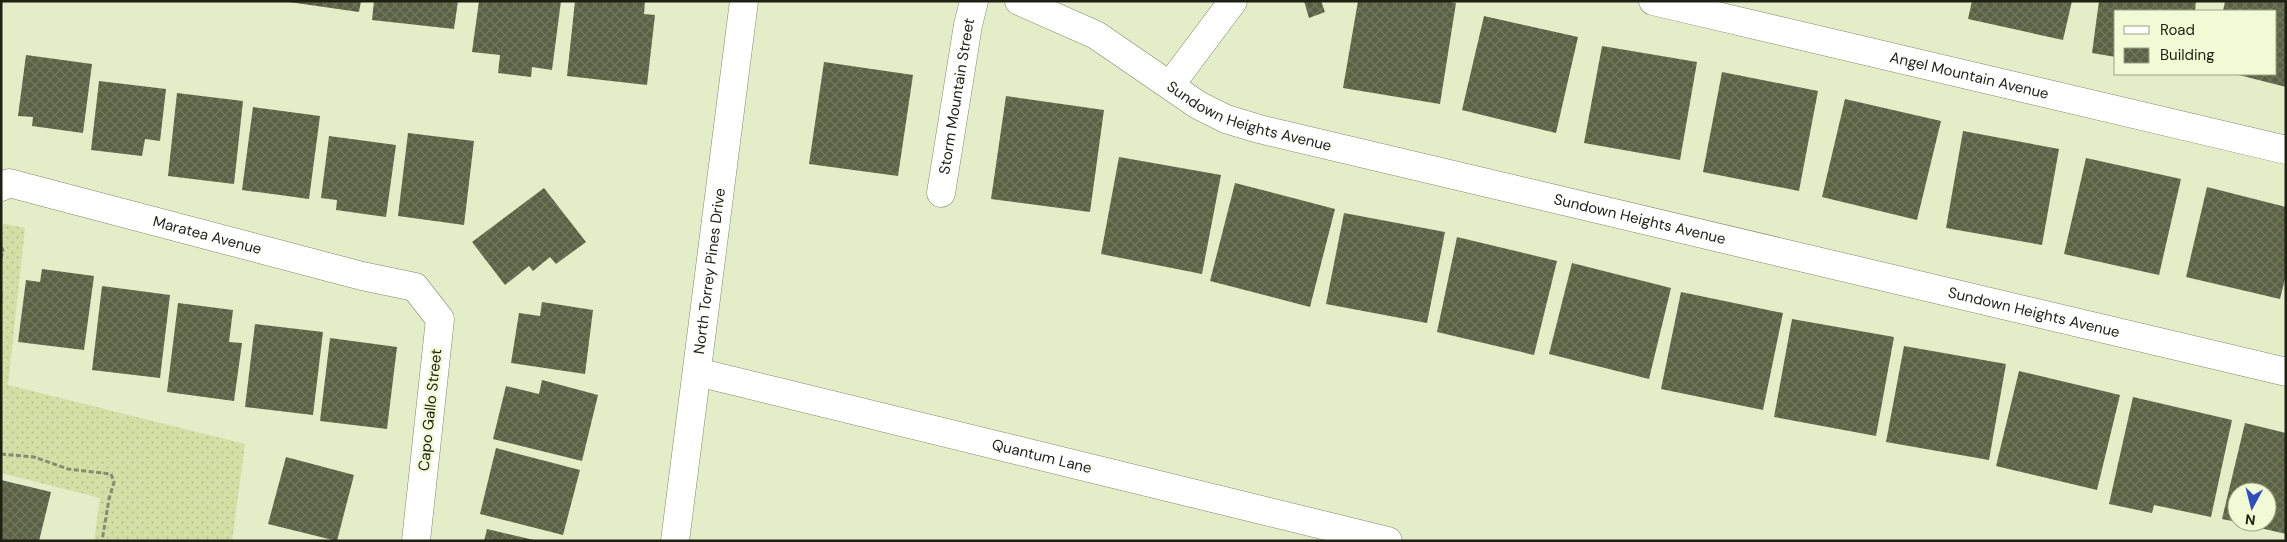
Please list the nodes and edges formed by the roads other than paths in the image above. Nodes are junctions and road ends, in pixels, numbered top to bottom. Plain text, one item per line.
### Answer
1 (744, 1) edge
2 (974, 1) edge
3 (1019, 1) edge
4 (1233, 1) edge
5 (1653, 1) edge
6 (1170, 84) junction
7 (2286, 150) edge
8 (1, 187) edge
9 (941, 194) dead end
10 (415, 287) joint
11 (697, 372) junction
12 (2286, 372) edge
13 (416, 541) edge
14 (676, 541) edge
15 (1388, 541) edge

1 - 11 street, North Torrey Pines Drive
2 - 9 street, Storm Mountain Street
3 - 6 street, Sundown Heights Avenue
4 - 6 street
5 - 7 street, Angel Mountain Avenue
6 - 12 street, Sundown Heights Avenue
8 - 10 street, Maratea Avenue
10 - 13 street, Capo Gallo Street
11 - 14 street, North Torrey Pines Drive
11 - 15 street, Quantum Lane

